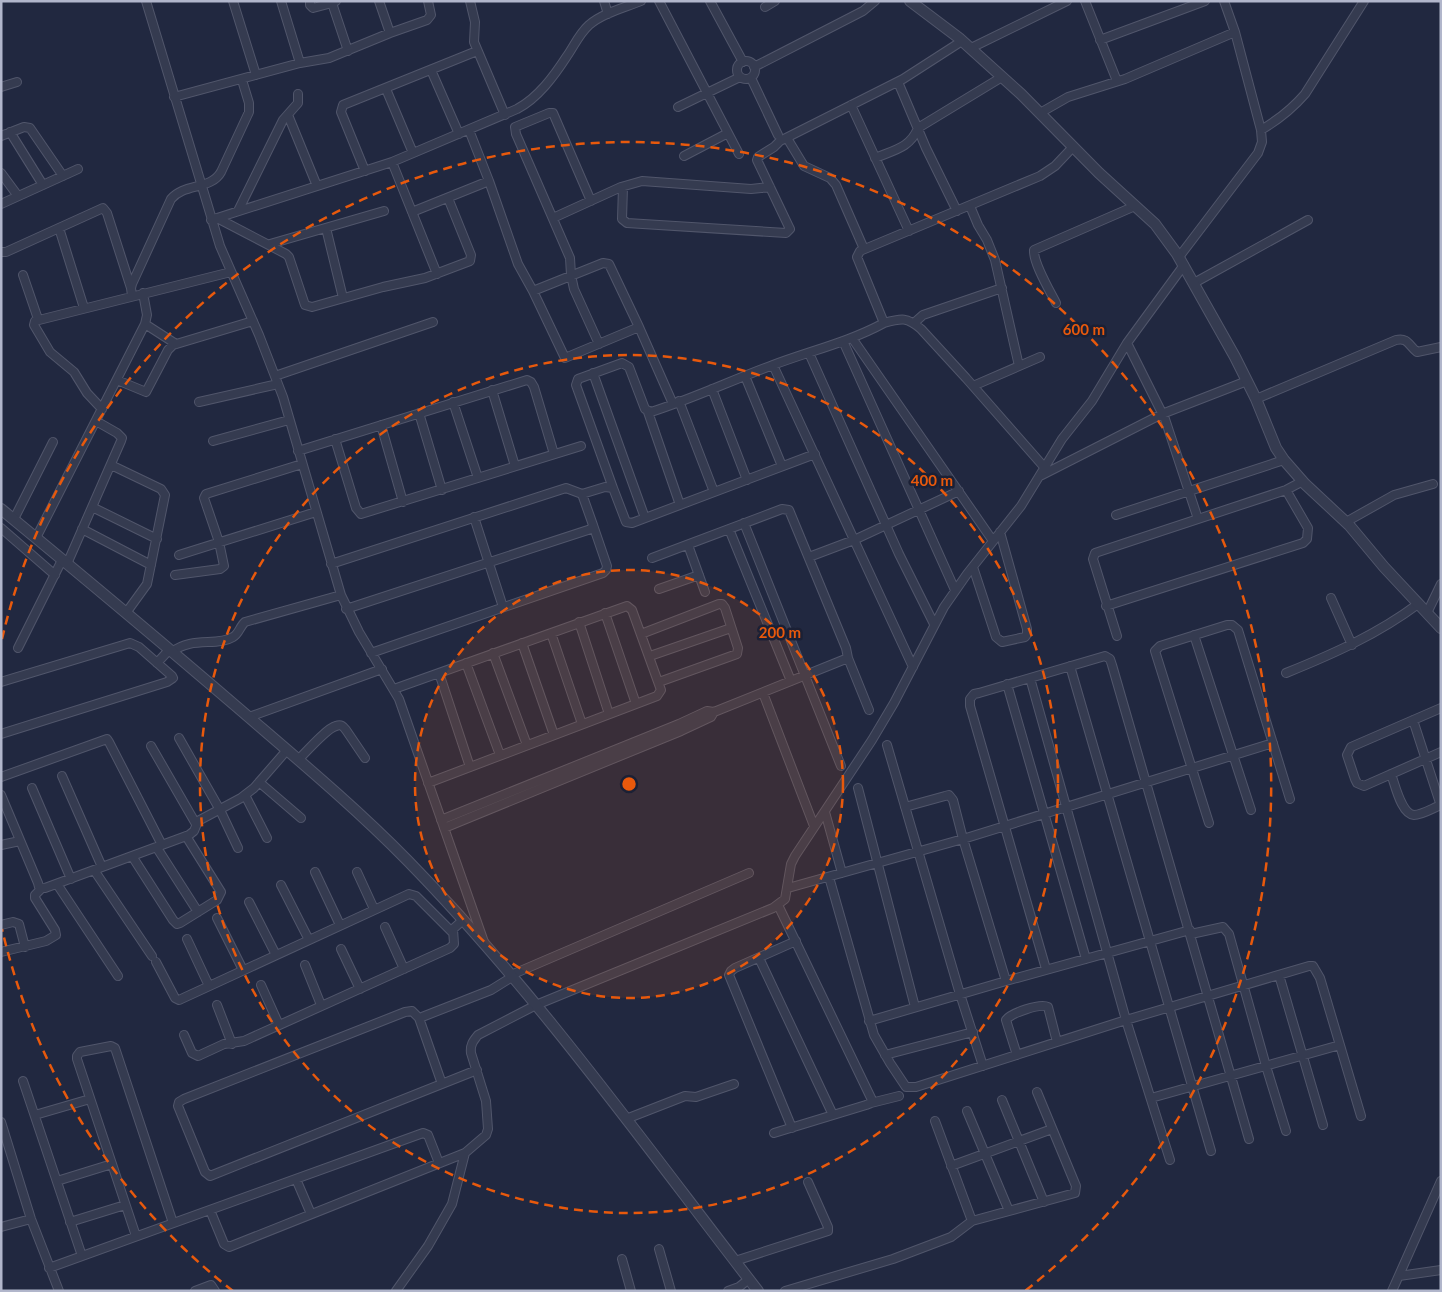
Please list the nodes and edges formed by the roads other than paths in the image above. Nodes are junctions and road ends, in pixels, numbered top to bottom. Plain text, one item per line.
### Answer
1 (146, 1) edge
2 (233, 1) edge
3 (281, 1) edge
4 (310, 1) edge
5 (379, 1) edge
6 (428, 1) edge
7 (470, 1) edge
8 (604, 1) edge
9 (641, 1) edge
10 (659, 1) edge
11 (710, 1) edge
12 (775, 1) edge
13 (875, 1) edge
14 (910, 1) edge
15 (1067, 1) edge
16 (1085, 1) edge
17 (1205, 1) edge
18 (1224, 1) edge
19 (1364, 1) edge
20 (334, 2) edge
21 (765, 7) dead end
22 (608, 14) junction
23 (1235, 32) junction
24 (390, 33) junction
25 (1100, 40) junction
26 (966, 45) junction
27 (348, 50) junction
28 (477, 51) junction
29 (743, 62) junction
30 (300, 63) junction
31 (754, 67) junction
32 (431, 70) junction
33 (256, 75) junction
34 (740, 77) junction
35 (1002, 77) junction
36 (751, 78) junction
37 (242, 80) junction
38 (1117, 81) junction
39 (17, 82) dead end
40 (898, 82) junction
41 (1, 87) edge
42 (386, 88) junction
43 (708, 93) junction
44 (298, 94) dead end
45 (174, 97) junction
46 (526, 104) junction
47 (851, 105) junction
48 (678, 108) dead end
49 (518, 109) junction
50 (1040, 113) junction
51 (288, 115) junction
52 (505, 115) junction
53 (532, 120) junction
54 (523, 123) junction
55 (918, 128) junction
56 (469, 130) junction
57 (1261, 130) junction
58 (10, 132) junction
59 (728, 133) junction
60 (459, 134) junction
61 (778, 135) dead end
62 (1, 136) edge
63 (787, 138) junction
64 (1074, 147) junction
65 (413, 153) junction
66 (739, 154) dead end
67 (684, 156) dead end
68 (875, 158) junction
69 (392, 162) junction
70 (78, 169) dead end
71 (365, 172) junction
72 (1, 173) edge
73 (63, 176) junction
74 (489, 181) junction
75 (200, 184) junction
76 (43, 185) junction
77 (318, 186) junction
78 (770, 186) junction
79 (623, 187) junction
80 (18, 196) junction
81 (448, 198) junction
82 (591, 201) junction
83 (1, 204) edge
84 (970, 206) junction
85 (1135, 206) junction
86 (238, 211) junction
87 (384, 211) dead end
88 (957, 211) junction
89 (412, 212) junction
90 (553, 218) junction
91 (214, 219) junction
92 (1308, 220) dead end
93 (59, 228) junction
94 (326, 228) junction
95 (909, 231) junction
96 (270, 244) junction
97 (864, 249) junction
98 (2, 253) edge
99 (1181, 261) junction
100 (231, 272) junction
101 (23, 274) dead end
102 (437, 274) junction
103 (571, 275) junction
104 (1194, 283) junction
105 (1002, 288) junction
106 (533, 291) junction
107 (131, 292) junction
108 (143, 293) junction
109 (344, 298) junction
110 (1056, 303) dead end
111 (84, 308) junction
112 (38, 319) junction
113 (253, 321) junction
114 (433, 322) dead end
115 (884, 323) junction
116 (145, 324) junction
117 (914, 324) junction
118 (639, 327) junction
119 (852, 338) junction
120 (843, 341) junction
121 (1128, 343) junction
122 (176, 344) junction
123 (599, 344) junction
124 (1441, 347) edge
125 (809, 353) junction
126 (1040, 357) dead end
127 (773, 365) junction
128 (1019, 366) junction
129 (593, 373) junction
130 (745, 376) junction
131 (117, 380) junction
132 (277, 380) junction
133 (1247, 381) junction
134 (973, 386) junction
135 (712, 389) junction
136 (492, 390) junction
137 (1256, 399) junction
138 (199, 402) dead end
139 (453, 402) junction
140 (676, 403) junction
141 (102, 409) junction
142 (648, 412) junction
143 (419, 413) junction
144 (1162, 414) junction
145 (290, 420) junction
146 (96, 421) junction
147 (381, 425) junction
148 (335, 439) junction
149 (213, 441) dead end
150 (53, 442) dead end
151 (581, 446) dead end
152 (298, 451) junction
153 (554, 454) junction
154 (815, 454) junction
155 (1284, 460) junction
156 (302, 464) junction
157 (111, 465) junction
158 (516, 466) junction
159 (782, 466) junction
160 (1045, 468) junction
161 (1040, 476) junction
162 (478, 478) junction
163 (747, 480) junction
164 (1303, 481) junction
165 (1433, 484) dead end
166 (613, 488) junction
167 (442, 490) junction
168 (1286, 490) junction
169 (1189, 491) junction
170 (714, 492) junction
171 (959, 492) junction
172 (582, 494) junction
173 (403, 502) junction
174 (680, 505) junction
175 (92, 507) junction
176 (1, 509) edge
177 (920, 510) junction
178 (316, 512) junction
179 (1116, 515) dead end
180 (474, 517) junction
181 (645, 518) junction
182 (1198, 518) junction
183 (14, 519) junction
184 (1346, 522) junction
185 (744, 523) junction
186 (886, 525) junction
187 (593, 526) junction
188 (1, 528) edge
189 (82, 529) junction
190 (729, 529) junction
191 (1000, 532) junction
192 (36, 538) junction
193 (157, 539) junction
194 (854, 540) junction
195 (219, 542) junction
196 (993, 542) junction
197 (688, 545) junction
198 (179, 554) dead end
199 (809, 557) junction
200 (652, 558) dead end
201 (488, 563) junction
202 (331, 564) junction
203 (151, 565) junction
204 (60, 566) junction
205 (972, 567) junction
206 (175, 575) dead end
207 (698, 575) junction
208 (1441, 584) edge
209 (659, 589) dead end
210 (955, 590) junction
211 (705, 592) dead end
212 (341, 595) junction
213 (1331, 598) dead end
214 (1418, 604) junction
215 (1106, 606) junction
216 (503, 607) junction
217 (346, 609) junction
218 (126, 613) junction
219 (605, 613) junction
220 (1427, 613) junction
221 (579, 622) junction
222 (934, 624) junction
223 (731, 628) junction
224 (1441, 628) edge
225 (551, 632) junction
226 (641, 634) junction
227 (1194, 635) junction
228 (1116, 636) dead end
229 (522, 643) junction
230 (1352, 644) junction
231 (18, 648) dead end
232 (371, 653) junction
233 (493, 653) junction
234 (165, 655) junction
235 (650, 656) junction
236 (848, 658) junction
237 (466, 663) junction
238 (1070, 666) junction
239 (913, 667) junction
240 (382, 669) junction
241 (439, 673) junction
242 (1286, 673) dead end
243 (805, 676) junction
244 (1030, 678) junction
245 (1, 682) edge
246 (659, 682) junction
247 (791, 682) junction
248 (1007, 684) junction
249 (394, 689) junction
250 (763, 693) junction
251 (636, 704) junction
252 (1441, 708) edge
253 (869, 710) dead end
254 (609, 714) junction
255 (248, 717) junction
256 (1413, 720) junction
257 (582, 724) junction
258 (1, 734) edge
259 (554, 735) junction
260 (179, 738) dead end
261 (1273, 744) junction
262 (527, 745) junction
263 (887, 745) dead end
264 (152, 746) dead end
265 (1441, 752) edge
266 (284, 754) junction
267 (500, 756) junction
268 (1234, 756) junction
269 (365, 758) dead end
270 (1426, 759) junction
271 (298, 760) junction
272 (841, 766) dead end
273 (470, 767) junction
274 (1193, 768) junction
275 (1391, 774) junction
276 (62, 776) dead end
277 (1, 777) edge
278 (259, 782) junction
279 (428, 783) junction
280 (1147, 783) junction
281 (32, 788) dead end
282 (858, 788) dead end
283 (1, 795) edge
284 (245, 795) junction
285 (1107, 795) junction
286 (1290, 798) dead end
287 (1441, 805) edge
288 (905, 807) junction
289 (1067, 807) junction
290 (220, 810) junction
291 (1251, 810) dead end
292 (825, 812) junction
293 (1045, 814) junction
294 (301, 818) dead end
295 (1209, 822) dead end
296 (196, 824) junction
297 (443, 824) junction
298 (814, 826) junction
299 (1005, 826) junction
300 (186, 836) junction
301 (267, 838) dead end
302 (963, 839) junction
303 (20, 841) junction
304 (1, 845) edge
305 (160, 846) junction
306 (238, 848) dead end
307 (918, 852) junction
308 (132, 856) junction
309 (877, 864) junction
310 (98, 869) junction
311 (315, 872) dead end
312 (357, 872) dead end
313 (842, 873) junction
314 (749, 874) dead end
315 (829, 877) junction
316 (71, 879) junction
317 (57, 884) junction
318 (281, 885) dead end
319 (42, 888) junction
320 (788, 888) junction
321 (249, 902) dead end
322 (778, 905) junction
323 (472, 906) junction
324 (374, 909) junction
325 (198, 912) junction
326 (216, 918) dead end
327 (457, 924) junction
328 (1, 925) edge
329 (340, 926) junction
330 (385, 927) dead end
331 (1191, 932) junction
332 (187, 939) dead end
333 (308, 940) junction
334 (1149, 941) junction
335 (796, 942) junction
336 (25, 947) junction
337 (486, 947) junction
338 (341, 949) dead end
339 (1, 952) edge
340 (1108, 953) junction
341 (276, 955) junction
342 (759, 958) junction
343 (1086, 959) junction
344 (305, 965) dead end
345 (404, 969) junction
346 (1046, 969) junction
347 (243, 970) junction
348 (1279, 975) junction
349 (118, 976) dead end
350 (508, 980) junction
351 (1006, 981) junction
352 (261, 985) dead end
353 (209, 986) junction
354 (1243, 986) junction
355 (360, 989) junction
356 (960, 994) junction
357 (1209, 997) junction
358 (217, 1004) dead end
359 (321, 1005) junction
360 (915, 1007) junction
361 (530, 1008) junction
362 (1169, 1008) junction
363 (419, 1018) junction
364 (1126, 1020) junction
365 (869, 1021) junction
366 (279, 1026) junction
367 (972, 1032) junction
368 (184, 1035) dead end
369 (1057, 1042) junction
370 (232, 1044) junction
371 (1340, 1045) junction
372 (885, 1055) junction
373 (1017, 1055) junction
374 (1303, 1056) junction
375 (983, 1066) junction
376 (1266, 1066) junction
377 (478, 1070) junction
378 (1231, 1076) junction
379 (23, 1081) dead end
380 (442, 1084) junction
381 (734, 1084) dead end
382 (1193, 1087) junction
383 (1037, 1092) dead end
384 (899, 1096) dead end
385 (1152, 1098) junction
386 (90, 1099) junction
387 (1002, 1100) dead end
388 (871, 1103) junction
389 (967, 1111) dead end
390 (35, 1115) junction
391 (833, 1115) junction
392 (1361, 1116) dead end
393 (626, 1119) junction
394 (935, 1121) dead end
395 (1, 1122) edge
396 (1323, 1125) dead end
397 (792, 1128) junction
398 (1052, 1129) junction
399 (1286, 1131) dead end
400 (774, 1133) dead end
401 (1249, 1139) dead end
402 (1019, 1141) junction
403 (1211, 1151) dead end
404 (465, 1153) junction
405 (985, 1154) junction
406 (1170, 1160) dead end
407 (439, 1163) junction
408 (112, 1164) junction
409 (951, 1166) junction
410 (296, 1179) junction
411 (56, 1181) junction
412 (1441, 1181) edge
413 (808, 1182) dead end
414 (1433, 1200) junction
415 (1044, 1202) junction
416 (1441, 1204) edge
417 (125, 1205) junction
418 (210, 1210) junction
419 (1009, 1211) junction
420 (311, 1214) junction
421 (31, 1219) junction
422 (972, 1221) junction
423 (70, 1222) junction
424 (173, 1223) junction
425 (1, 1227) edge
426 (136, 1236) junction
427 (659, 1249) dead end
428 (82, 1256) junction
429 (622, 1259) dead end
430 (735, 1261) junction
431 (49, 1268) junction
432 (1441, 1270) edge
433 (1398, 1276) junction
434 (744, 1283) junction
435 (59, 1291) edge
436 (195, 1291) edge
437 (215, 1291) edge
438 (396, 1291) edge
439 (631, 1291) edge
440 (671, 1291) edge
441 (728, 1291) edge
442 (758, 1291) edge
443 (785, 1291) edge
444 (1392, 1291) edge

1 - 45 street
2 - 33 street
3 - 30 street
4 - 20 street
5 - 24 street
6 - 24 street
7 - 28 street
8 - 22 street
9 - 22 street
10 - 43 street
11 - 29 street
12 - 21 street
13 - 31 street
14 - 26 street
15 - 26 street
16 - 25 street
17 - 25 street
18 - 23 street
19 - 57 street
20 - 27 street
22 - 46 street
23 - 38 street
23 - 57 street
24 - 27 street
25 - 38 street
26 - 35 street
26 - 40 street
27 - 30 street
28 - 32 street
28 - 52 street
29 - 31 street
29 - 34 street
30 - 33 street
31 - 36 street
32 - 42 street
32 - 60 street
33 - 37 street
34 - 36 street
34 - 43 street
35 - 50 street
35 - 55 street
36 - 61 street
37 - 45 street
37 - 75 street
38 - 50 street
39 - 41 street
40 - 47 street
40 - 55 street
42 - 65 street
42 - 71 street
43 - 48 street
43 - 59 street
44 - 51 street
45 - 75 street
46 - 49 street
46 - 53 street
47 - 63 street
47 - 68 street
49 - 52 street
49 - 54 street
50 - 64 street
51 - 77 street
51 - 86 street
52 - 56 street
53 - 54 street
53 - 82 street
54 - 90 street
55 - 68 street
55 - 88 street
56 - 60 street
56 - 74 street
57 - 99 street
58 - 62 street
58 - 73 street
58 - 76 street
59 - 66 street
59 - 67 street
60 - 65 street
63 - 78 street
63 - 97 street
64 - 84 street
64 - 85 street
65 - 69 street
68 - 95 street
69 - 71 street
69 - 89 street
70 - 73 street
71 - 77 street
72 - 80 street
73 - 76 street
74 - 81 street
74 - 106 street
75 - 91 street
75 - 107 street
76 - 80 street
77 - 86 street
78 - 79 street
78 - 79 street
79 - 82 street
80 - 83 street
81 - 89 street
81 - 102 street
82 - 90 street
84 - 88 street
84 - 105 street
85 - 99 street
85 - 110 street
86 - 91 street
87 - 94 street
88 - 95 street
89 - 102 street
90 - 103 street
91 - 96 street
91 - 100 street
92 - 104 street
93 - 98 street
93 - 107 street
93 - 111 street
94 - 96 street
94 - 109 street
95 - 97 street
96 - 109 street
97 - 115 street
99 - 104 street
99 - 121 street
100 - 108 street
100 - 113 street
101 - 112 street
102 - 109 street
103 - 106 street
103 - 118 street
103 - 123 street
104 - 133 street
105 - 117 street
105 - 128 street
106 - 123 street
107 - 108 street
107 - 111 street
108 - 116 street
111 - 112 street
112 - 141 street
113 - 122 street
113 - 132 street
114 - 132 street
115 - 117 street
115 - 119 street
116 - 122 street
116 - 131 street
117 - 134 street
118 - 123 street
118 - 140 street
119 - 120 street
119 - 171 street
120 - 125 street
120 - 177 street
121 - 144 street
121 - 160 street
122 - 131 street
124 - 137 street
125 - 127 street
125 - 186 street
126 - 128 street
127 - 130 street
127 - 154 street
128 - 134 street
129 - 142 street
129 - 166 street
129 - 181 street
130 - 135 street
130 - 159 street
131 - 141 street
132 - 138 street
132 - 145 street
133 - 137 street
133 - 144 street
134 - 160 street
135 - 140 street
135 - 163 street
136 - 139 street
136 - 153 street
136 - 158 street
137 - 155 street
139 - 143 street
139 - 162 street
140 - 142 street
140 - 170 street
141 - 146 street
142 - 174 street
143 - 147 street
143 - 167 street
144 - 161 street
144 - 169 street
145 - 149 street
145 - 152 street
146 - 157 street
146 - 192 street
147 - 148 street
147 - 173 street
148 - 152 street
148 - 173 street
150 - 183 street
151 - 153 street
152 - 156 street
153 - 158 street
154 - 159 street
154 - 194 street
155 - 164 street
155 - 169 street
156 - 178 street
156 - 195 street
157 - 175 street
157 - 193 street
158 - 162 street
159 - 163 street
160 - 161 street
161 - 191 street
162 - 167 street
163 - 170 street
164 - 168 street
164 - 184 street
165 - 184 street
166 - 172 street
166 - 181 street
167 - 173 street
168 - 182 street
168 - 215 street
169 - 179 street
169 - 182 street
170 - 174 street
171 - 177 street
171 - 196 street
172 - 180 street
172 - 187 street
174 - 181 street
175 - 189 street
175 - 193 street
176 - 183 street
177 - 186 street
177 - 210 street
178 - 195 street
178 - 202 street
180 - 201 street
180 - 202 street
182 - 215 street
183 - 192 street
184 - 214 street
185 - 190 street
185 - 199 street
185 - 243 street
186 - 194 street
186 - 222 street
187 - 201 street
187 - 216 street
188 - 204 street
189 - 203 street
189 - 204 street
190 - 197 street
190 - 247 street
191 - 196 street
191 - 205 street
192 - 204 street
193 - 203 street
194 - 199 street
194 - 239 street
195 - 198 street
195 - 206 street
196 - 205 street
197 - 200 street
197 - 207 street
199 - 236 street
201 - 216 street
201 - 217 street
202 - 212 street
203 - 218 street
204 - 218 street
204 - 231 street
205 - 210 street
207 - 209 street
207 - 211 street
208 - 220 street
210 - 222 street
212 - 217 street
212 - 234 street
213 - 230 street
214 - 220 street
214 - 230 street
215 - 228 street
216 - 232 street
217 - 232 street
218 - 234 street
219 - 221 street
219 - 226 street
219 - 251 street
220 - 224 street
221 - 225 street
221 - 254 street
222 - 239 street
223 - 226 street
223 - 235 street
223 - 246 street
225 - 229 street
225 - 257 street
226 - 235 street
227 - 261 street
227 - 268 street
227 - 274 street
229 - 233 street
229 - 259 street
230 - 242 street
232 - 240 street
233 - 237 street
233 - 262 street
234 - 245 street
234 - 255 street
234 - 258 street
235 - 246 street
236 - 243 street
236 - 253 street
237 - 241 street
237 - 267 street
238 - 244 street
238 - 280 street
238 - 285 street
239 - 292 street
240 - 249 street
240 - 255 street
241 - 249 street
241 - 273 street
243 - 247 street
243 - 272 street
244 - 248 street
244 - 289 street
246 - 251 street
247 - 250 street
248 - 293 street
248 - 299 street
249 - 279 street
250 - 297 street
250 - 298 street
251 - 254 street
252 - 256 street
254 - 257 street
255 - 266 street
256 - 270 street
256 - 275 street
257 - 259 street
259 - 262 street
260 - 290 street
261 - 268 street
261 - 286 street
262 - 267 street
263 - 288 street
264 - 296 street
265 - 270 street
266 - 271 street
266 - 278 street
267 - 273 street
268 - 274 street
268 - 291 street
269 - 271 street
270 - 275 street
270 - 287 street
271 - 327 street
273 - 279 street
274 - 280 street
274 - 295 street
275 - 287 street
276 - 310 street
277 - 305 street
278 - 284 street
278 - 294 street
279 - 297 street
280 - 285 street
280 - 331 street
281 - 316 street
282 - 309 street
283 - 303 street
284 - 290 street
284 - 301 street
285 - 289 street
285 - 334 street
288 - 302 street
288 - 307 street
289 - 293 street
289 - 340 street
290 - 296 street
290 - 306 street
292 - 298 street
292 - 313 street
293 - 299 street
293 - 343 street
296 - 300 street
297 - 323 street
298 - 320 street
299 - 302 street
299 - 346 street
300 - 305 street
300 - 325 street
302 - 307 street
302 - 351 street
303 - 304 street
303 - 319 street
305 - 308 street
305 - 325 street
307 - 309 street
307 - 356 street
308 - 310 street
308 - 325 street
309 - 313 street
309 - 360 street
310 - 316 street
310 - 353 street
311 - 329 street
312 - 324 street
313 - 315 street
314 - 350 street
315 - 320 street
315 - 365 street
316 - 317 street
317 - 319 street
317 - 349 street
318 - 333 street
319 - 336 street
320 - 322 street
321 - 341 street
322 - 335 street
322 - 361 street
323 - 327 street
323 - 337 street
324 - 327 street
324 - 329 street
326 - 347 street
327 - 337 street
327 - 345 street
328 - 336 street
329 - 333 street
330 - 345 street
331 - 334 street
331 - 354 street
331 - 357 street
332 - 353 street
333 - 341 street
334 - 340 street
334 - 362 street
335 - 342 street
335 - 388 street
336 - 339 street
337 - 350 street
338 - 355 street
340 - 343 street
340 - 364 street
341 - 347 street
342 - 391 street
342 - 397 street
343 - 346 street
344 - 359 street
345 - 355 street
346 - 351 street
347 - 353 street
348 - 354 street
348 - 371 street
348 - 374 street
350 - 361 street
350 - 363 street
351 - 356 street
352 - 366 street
354 - 357 street
354 - 376 street
355 - 359 street
356 - 360 street
356 - 367 street
357 - 362 street
357 - 378 street
358 - 370 street
359 - 366 street
360 - 365 street
361 - 377 street
361 - 393 street
362 - 364 street
362 - 382 street
363 - 380 street
363 - 380 street
364 - 369 street
364 - 385 street
365 - 372 street
366 - 370 street
367 - 372 street
367 - 375 street
368 - 370 street
369 - 373 street
369 - 373 street
371 - 374 street
371 - 392 street
372 - 375 street
373 - 375 street
374 - 376 street
374 - 396 street
376 - 378 street
376 - 399 street
377 - 380 street
377 - 404 street
378 - 382 street
378 - 401 street
379 - 390 street
381 - 393 street
382 - 385 street
382 - 403 street
383 - 398 street
384 - 388 street
385 - 406 street
386 - 390 street
386 - 408 street
386 - 424 street
387 - 402 street
388 - 391 street
389 - 405 street
390 - 411 street
391 - 397 street
393 - 430 street
394 - 409 street
395 - 421 street
397 - 400 street
398 - 402 street
398 - 415 street
402 - 405 street
402 - 415 street
404 - 407 street
404 - 438 street
405 - 409 street
405 - 419 street
407 - 410 street
407 - 420 street
408 - 411 street
408 - 417 street
409 - 422 street
410 - 418 street
410 - 420 street
411 - 423 street
412 - 414 street
413 - 430 street
414 - 416 street
414 - 433 street
415 - 419 street
417 - 423 street
417 - 426 street
418 - 420 street
418 - 424 street
419 - 422 street
421 - 425 street
421 - 431 street
422 - 443 street
423 - 428 street
424 - 426 street
426 - 428 street
427 - 440 street
428 - 431 street
429 - 439 street
430 - 434 street
431 - 435 street
432 - 433 street
433 - 444 street
434 - 441 street
434 - 442 street
436 - 437 street

